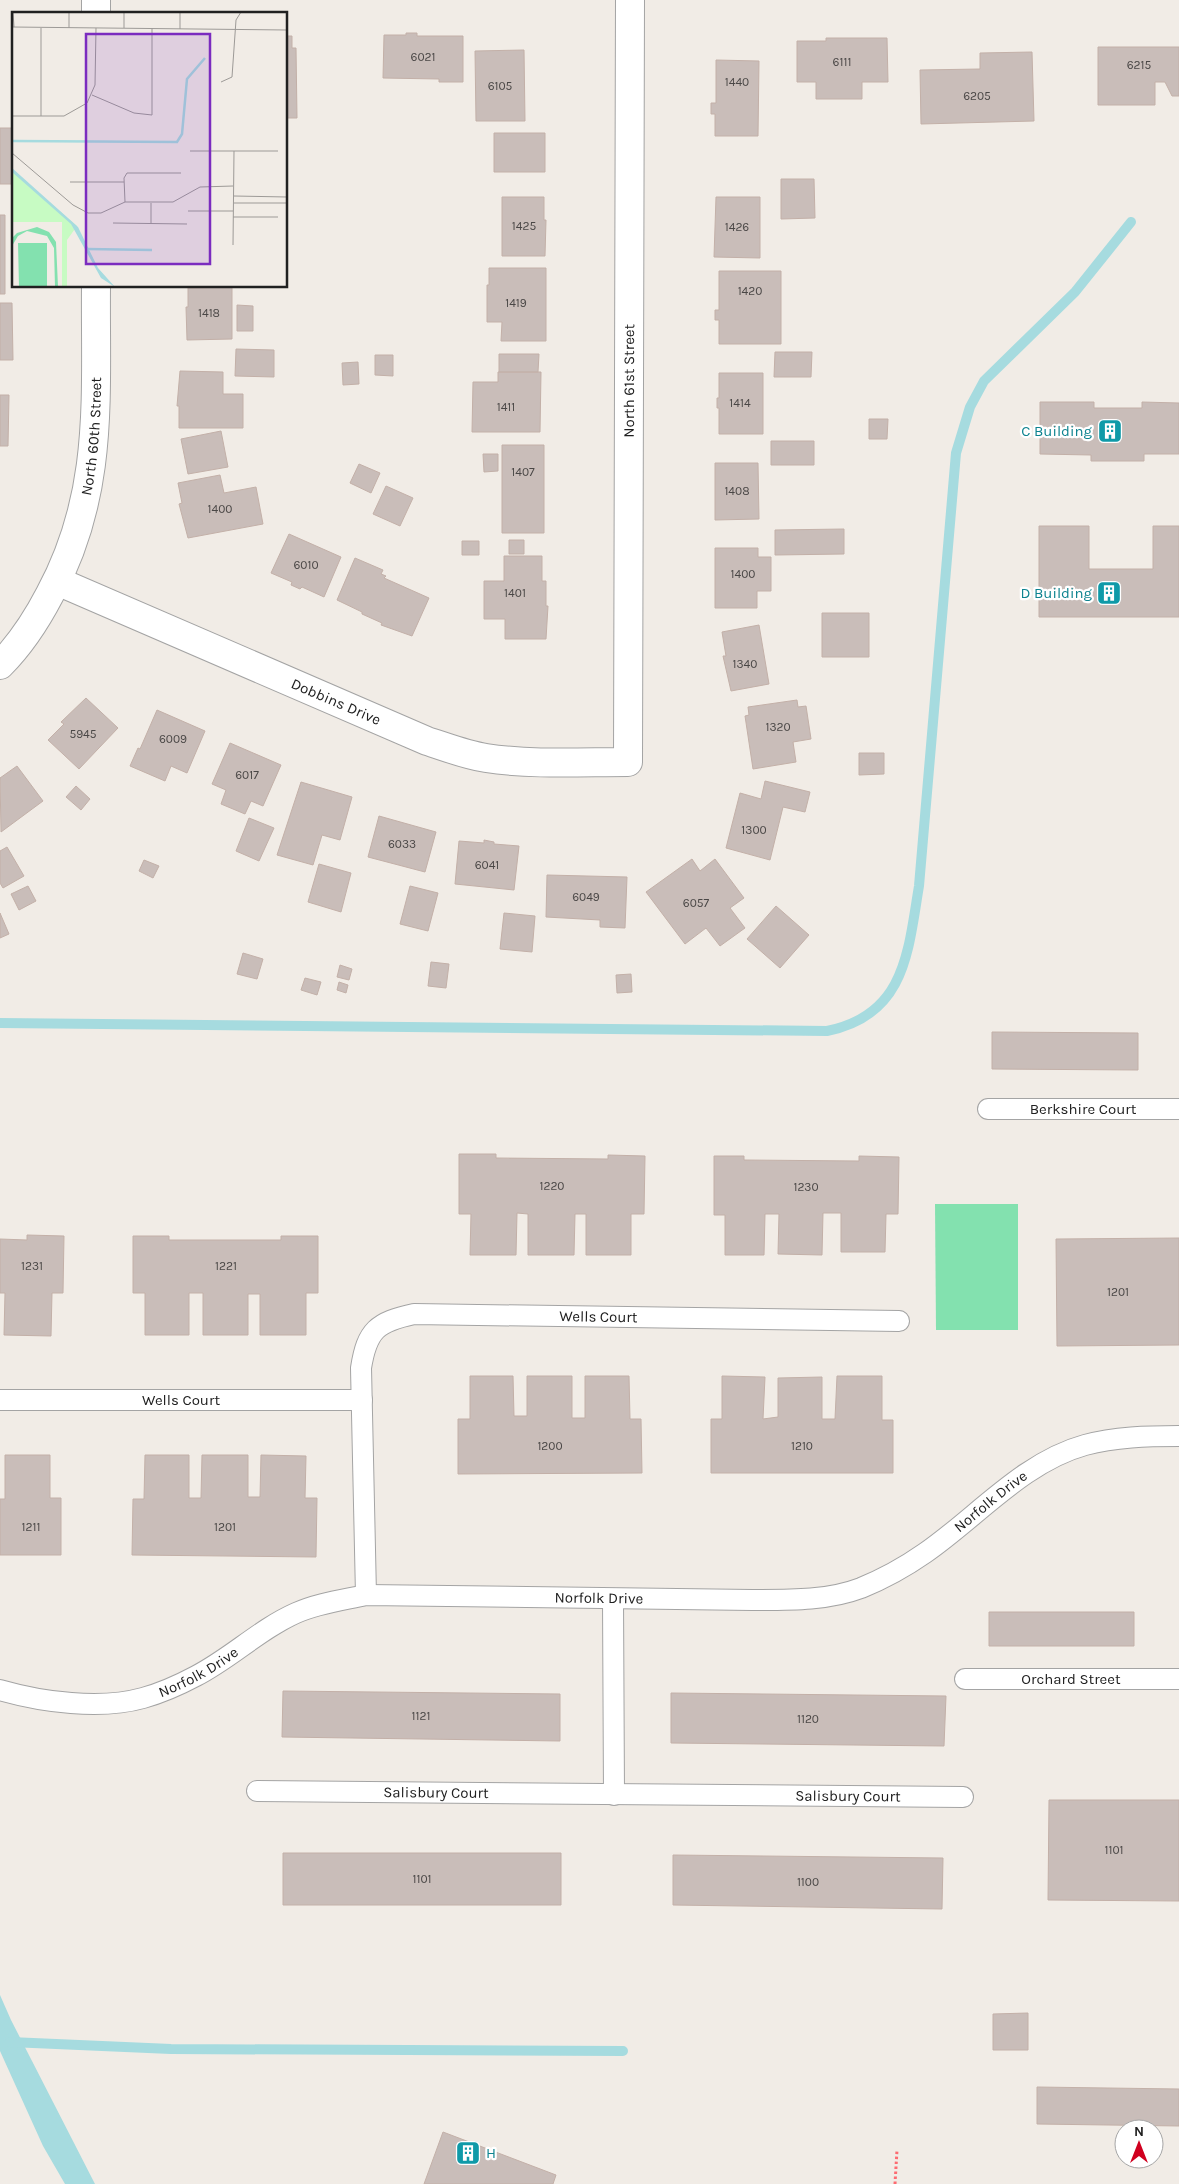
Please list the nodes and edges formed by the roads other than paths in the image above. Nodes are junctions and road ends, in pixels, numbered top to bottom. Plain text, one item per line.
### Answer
1 (630, 0) edge
2 (96, 288) edge
3 (58, 581) junction
4 (0, 665) edge
5 (628, 762) joint
6 (988, 1109) dead end
7 (1179, 1109) edge
8 (899, 1321) dead end
9 (0, 1400) edge
10 (362, 1400) junction
11 (1179, 1436) edge
12 (366, 1595) junction
13 (613, 1599) junction
14 (965, 1679) dead end
15 (1179, 1679) edge
16 (0, 1690) edge
17 (257, 1791) dead end
18 (614, 1795) junction
19 (963, 1797) dead end

1 - 5 street, North 61st Street
2 - 3 street, North 60th Street
3 - 4 street, North 60th Street
3 - 5 street, Dobbins Drive
6 - 7 lane, Berkshire Court
8 - 10 lane, Wells Court
9 - 10 lane, Wells Court
10 - 12 lane, Wells Court
11 - 13 lane, Norfolk Drive
12 - 13 lane, Norfolk Drive
12 - 16 lane, Norfolk Drive
13 - 18 lane
14 - 15 lane, Orchard Street
17 - 18 lane, Salisbury Court
18 - 19 lane, Salisbury Court

